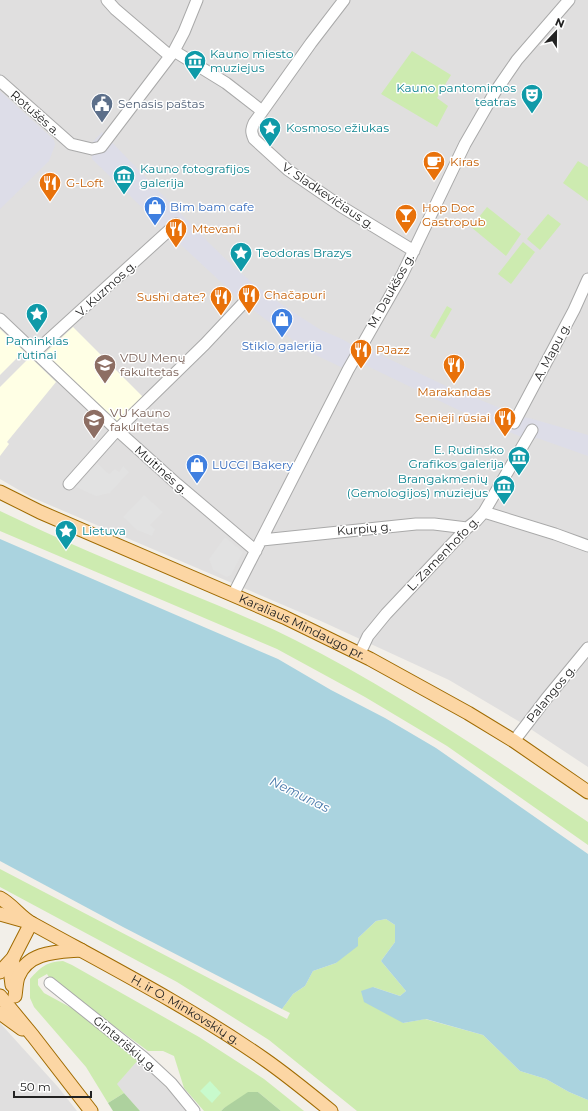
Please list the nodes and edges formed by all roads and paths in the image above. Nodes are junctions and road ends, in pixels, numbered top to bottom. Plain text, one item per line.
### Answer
1 (107, 0) edge
2 (197, 0) edge
3 (344, 0) edge
4 (569, 0) edge
5 (172, 53) junction
6 (0, 81) edge
7 (262, 111) junction
8 (176, 224) dead end
9 (414, 251) junction
10 (588, 279) edge
11 (252, 294) dead end
12 (0, 319) edge
13 (35, 352) junction
14 (514, 423) dead end
15 (117, 430) junction
16 (532, 430) dead end
17 (69, 484) dead end
18 (0, 492) edge
19 (484, 512) junction
20 (467, 528) junction
21 (262, 540) junction
22 (588, 546) edge
23 (256, 551) junction
24 (233, 595) junction
25 (588, 648) edge
26 (360, 653) junction
27 (514, 741) junction
28 (588, 792) edge
29 (0, 898) edge
30 (0, 914) edge
31 (31, 923) junction
32 (81, 950) junction
33 (13, 958) junction
34 (0, 972) edge
35 (50, 983) dead end
36 (0, 996) edge
37 (15, 996) junction
38 (0, 1013) edge
39 (34, 1036) junction
40 (91, 1111) edge
41 (194, 1111) edge
42 (331, 1111) edge

1 - 5 street
2 - 5 street
3 - 7 street
4 - 9 street, M. Daukšos g.
5 - 6 street, Rotušės a.
5 - 7 street
7 - 9 street, V. Sladkevičiaus g.
8 - 13 street, V. Kuzmos g.
9 - 21 street, M. Daukšos g.
10 - 14 street, A. Mapu g.
11 - 15 street
12 - 13 street, Muitinės g.
13 - 15 street, Muitinės g.
15 - 17 street
15 - 23 street, Muitinės g.
16 - 19 street, L. Zamenhofo g.
18 - 24 main road, Karaliaus Mindaugo pr.
19 - 20 street, L. Zamenhofo g.
19 - 22 street
20 - 21 street, Kurpių g.
20 - 26 street, L. Zamenhofo g.
21 - 23 street, M. Daukšos g.
23 - 24 street, M. Daukšos g.
24 - 26 main road, Karaliaus Mindaugo pr.
25 - 27 street, Palangos g.
26 - 27 main road, Karaliaus Mindaugo pr.
27 - 28 main road, Karaliaus Mindaugo pr.
29 - 31 main road, H. ir O. Minkovskių g.
30 - 31 main road, H. ir O. Minkovskių g.
31 - 32 main road, H. ir O. Minkovskių g.
31 - 33 main road
32 - 37 main road
32 - 42 main road, H. ir O. Minkovskių g.
33 - 34 main road
33 - 37 main road
35 - 41 street, Gintariškių g.
36 - 39 main road
37 - 39 main road
38 - 39 main road
39 - 40 main road

